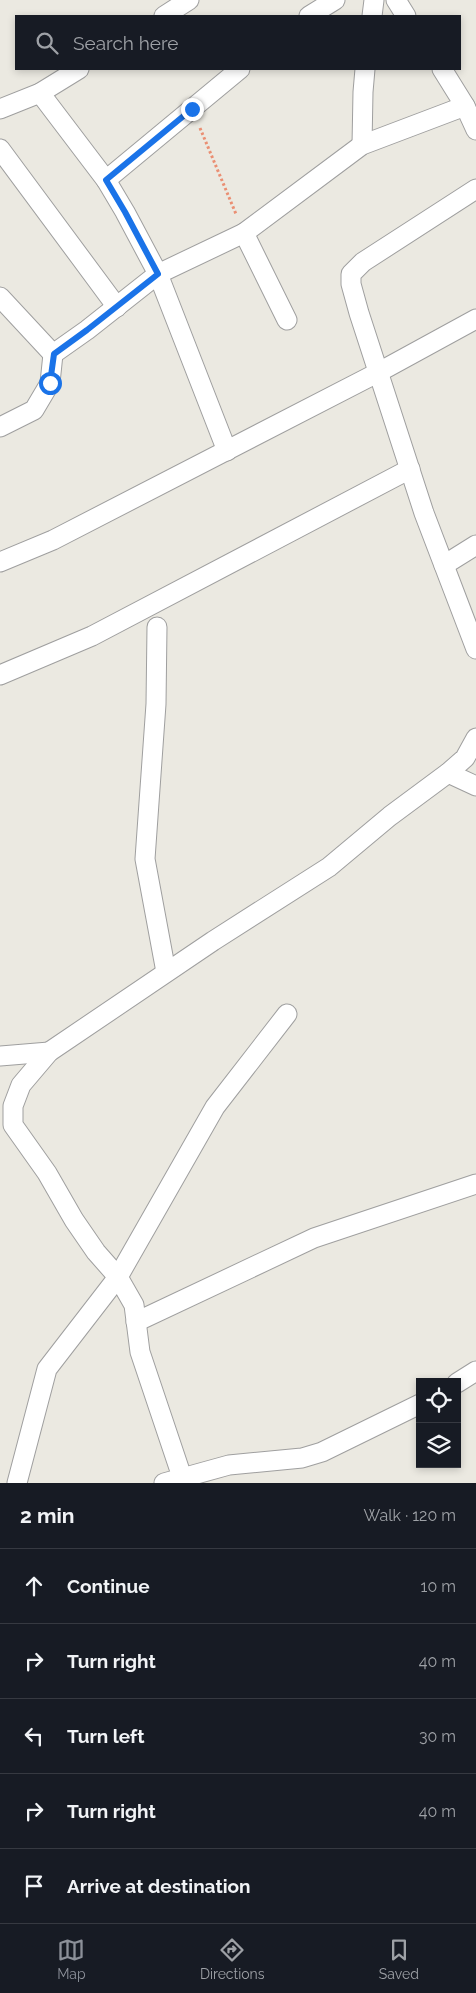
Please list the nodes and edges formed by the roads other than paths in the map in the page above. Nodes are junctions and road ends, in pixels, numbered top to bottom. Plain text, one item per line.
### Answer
1 (189, 0) edge
2 (335, 0) edge
3 (374, 0) edge
4 (396, 0) edge
5 (166, 15) edge
6 (311, 15) edge
7 (372, 15) edge
8 (405, 15) edge
9 (77, 70) edge
10 (239, 70) edge
11 (365, 70) edge
12 (443, 70) edge
13 (40, 93) junction
14 (465, 106) junction
15 (0, 109) edge
16 (476, 130) edge
17 (362, 144) junction
18 (0, 149) edge
19 (106, 180) junction
20 (476, 189) edge
21 (244, 232) junction
22 (158, 274) junction
23 (0, 297) edge
24 (117, 307) junction
25 (476, 319) edge
26 (287, 320) dead end
27 (54, 354) junction
28 (380, 372) junction
29 (0, 426) edge
30 (227, 451) junction
31 (410, 469) junction
32 (476, 545) edge
33 (0, 562) edge
34 (444, 564) junction
35 (157, 627) dead end
36 (476, 649) edge
37 (0, 675) edge
38 (476, 738) edge
39 (448, 773) junction
40 (476, 786) edge
41 (166, 972) junction
42 (287, 1014) dead end
43 (49, 1052) junction
44 (0, 1056) edge
45 (6, 1130) edge
46 (476, 1184) edge
47 (118, 1277) junction
48 (136, 1322) junction
49 (476, 1371) edge
50 (461, 1380) edge
51 (416, 1406) edge
52 (184, 1480) edge
53 (17, 1483) edge
54 (164, 1483) edge

1 - 5 street
2 - 6 street
3 - 7 street
4 - 8 street
9 - 13 street
10 - 19 street
11 - 17 street
12 - 14 street
13 - 15 street
13 - 19 street
14 - 16 street
14 - 17 street
17 - 21 street
18 - 24 street
19 - 22 street
20 - 28 street
21 - 22 street
21 - 26 street
22 - 24 street
22 - 30 street
23 - 27 street
24 - 27 street
25 - 28 street
27 - 29 street
28 - 30 street
28 - 31 street
30 - 33 street
31 - 34 street
31 - 37 street
32 - 34 street
34 - 36 street
35 - 41 street
38 - 39 street
39 - 40 street
39 - 41 street
41 - 43 street
42 - 47 street
43 - 44 street
43 - 45 street
45 - 47 street
46 - 48 street
47 - 48 street
47 - 53 street
48 - 52 street
49 - 50 street
51 - 52 street
52 - 54 street

